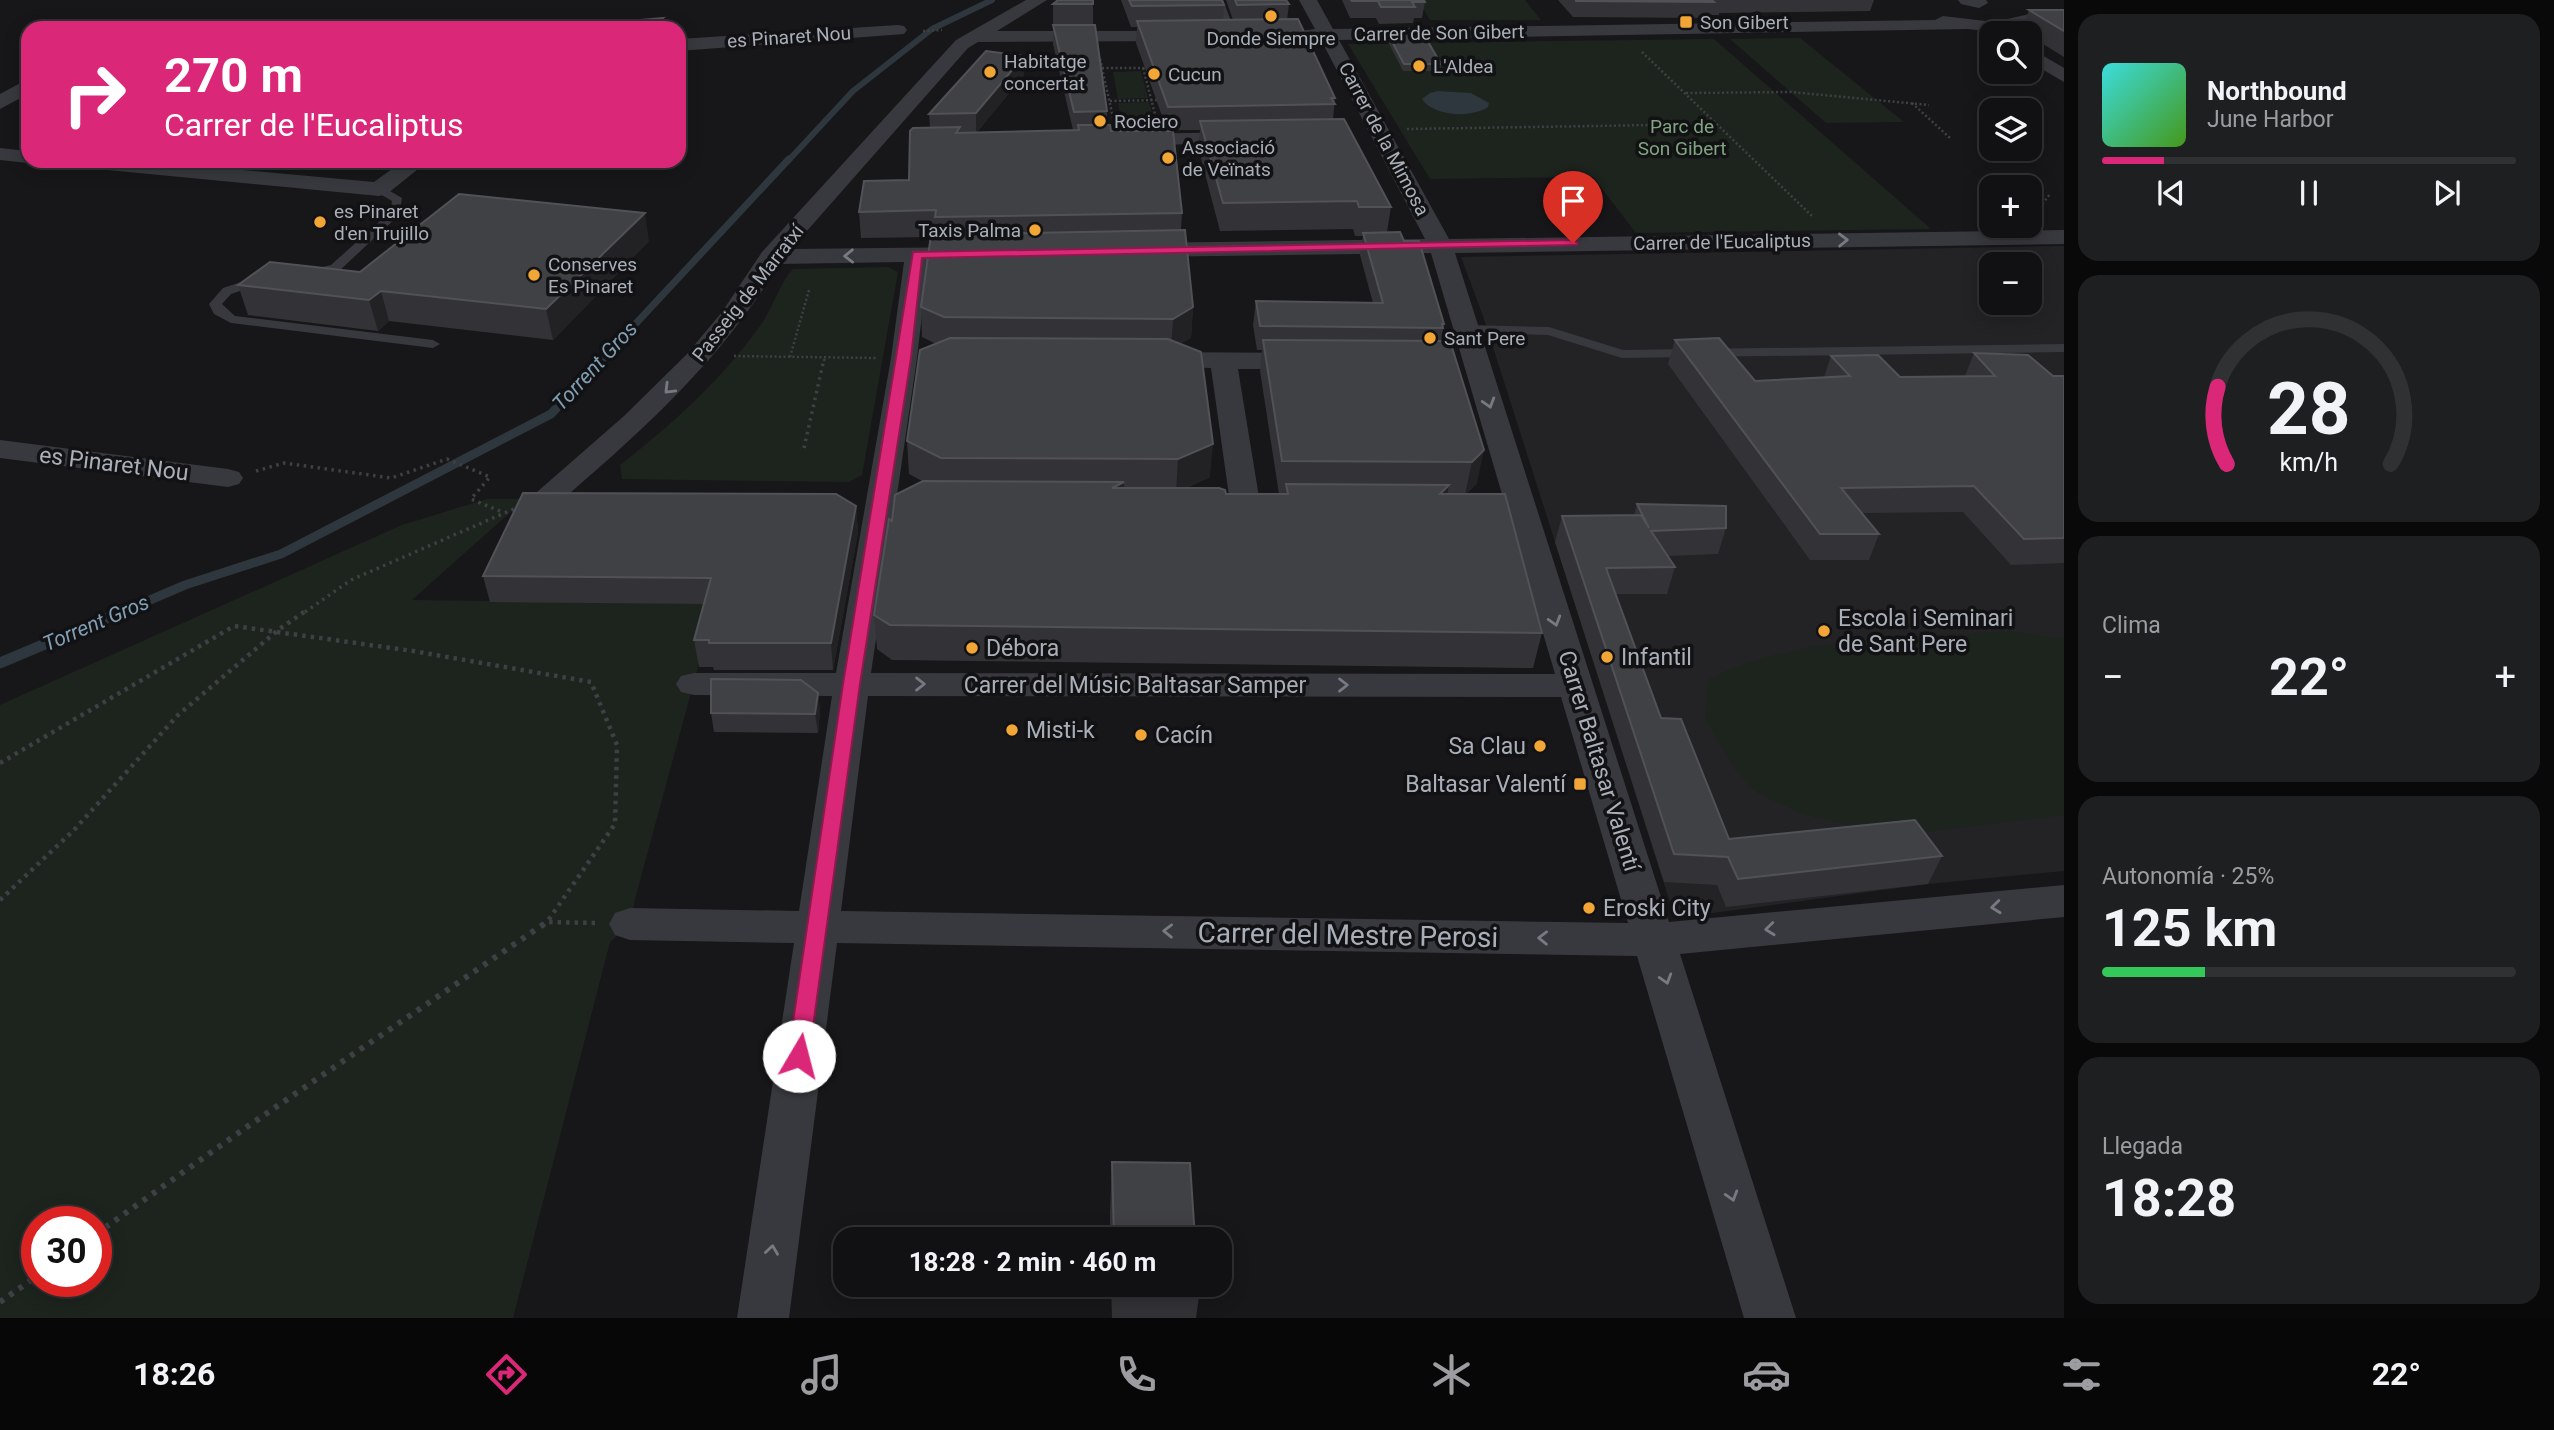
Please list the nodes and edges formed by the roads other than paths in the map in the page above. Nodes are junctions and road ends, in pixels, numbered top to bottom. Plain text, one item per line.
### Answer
1 (1038, 0) edge
2 (1219, 0) edge
3 (1308, 0) edge
4 (1952, 0) edge
5 (1994, 16) edge
6 (2064, 17) edge
7 (1900, 24) junction
8 (1968, 26) junction
9 (898, 30) dead end
10 (1227, 35) joint
11 (1287, 35) edge
12 (1327, 35) junction
13 (977, 37) junction
14 (686, 45) edge
15 (2042, 62) edge
16 (2064, 76) edge
17 (21, 90) edge
18 (0, 103) edge
19 (1381, 132) junction
20 (1355, 136) edge
21 (1274, 138) edge
22 (1111, 140) edge
23 (874, 144) junction
24 (902, 144) dead end
25 (0, 154) edge
26 (21, 156) edge
27 (152, 168) edge
28 (408, 168) edge
29 (379, 189) junction
30 (2064, 237) edge
31 (1440, 244) junction
32 (1119, 251) edge
33 (997, 253) edge
34 (917, 255) junction
35 (771, 257) junction
36 (296, 276) edge
37 (270, 279) edge
38 (433, 344) dead end
39 (2064, 348) edge
40 (1464, 351) junction
41 (1126, 360) edge
42 (1223, 360) junction
43 (1329, 361) edge
44 (0, 449) edge
45 (228, 478) road end
46 (586, 499) edge
47 (1245, 503) edge
48 (694, 684) dead end
49 (852, 684) junction
50 (1576, 686) junction
51 (2064, 901) edge
52 (631, 924) road end
53 (817, 925) junction
54 (1654, 940) junction
55 (762, 1318) edge
56 (1770, 1318) edge

1 - 13 street, Passeig de Marratxí
2 - 10 lane
3 - 12 street, Carrer de la Mimosa
4 - 5 street
5 - 6 street
5 - 8 street
7 - 8 street, Carrer de Son Gibert
7 - 8 street, Carrer de Son Gibert
7 - 12 street, Carrer de Son Gibert
9 - 14 street, es Pinaret Nou
10 - 13 street
11 - 12 street, Carrer de Son Gibert
12 - 19 street, Carrer de la Mimosa
13 - 23 street, Passeig de Marratxí
15 - 16 street
17 - 18 street
19 - 20 street
19 - 31 street, Carrer de la Mimosa
21 - 22 street
23 - 24 street
23 - 35 street, Passeig de Marratxí
25 - 26 street
27 - 29 street
28 - 29 street
29 - 36 lane
31 -> 30 street, Carrer de l'Eucaliptus
31 - 32 street, Carrer de l'Eucaliptus
31 - 40 street, Carrer Baltasar Valentí
33 - 34 street
34 -> 35 street
34 - 49 street
35 -> 46 street, Passeig de Marratxí
37 - 38 lane
39 - 40 lane
40 -> 50 street, Carrer Baltasar Valentí
41 - 42 street
42 - 43 street
42 - 47 street
44 - 45 street, es Pinaret Nou
48 - 49 street, Carrer del Músic Baltasar Samper
49 -> 50 street, Carrer del Músic Baltasar Samper
49 - 53 street
50 - 54 street, Carrer Baltasar Valentí
51 -> 54 street, Carrer del Mestre Perosi
52 - 53 street, Carrer del Mestre Perosi
54 -> 53 street, Carrer del Mestre Perosi
55 -> 53 street
54 -> 56 street, Carrer Baltasar Valentí

